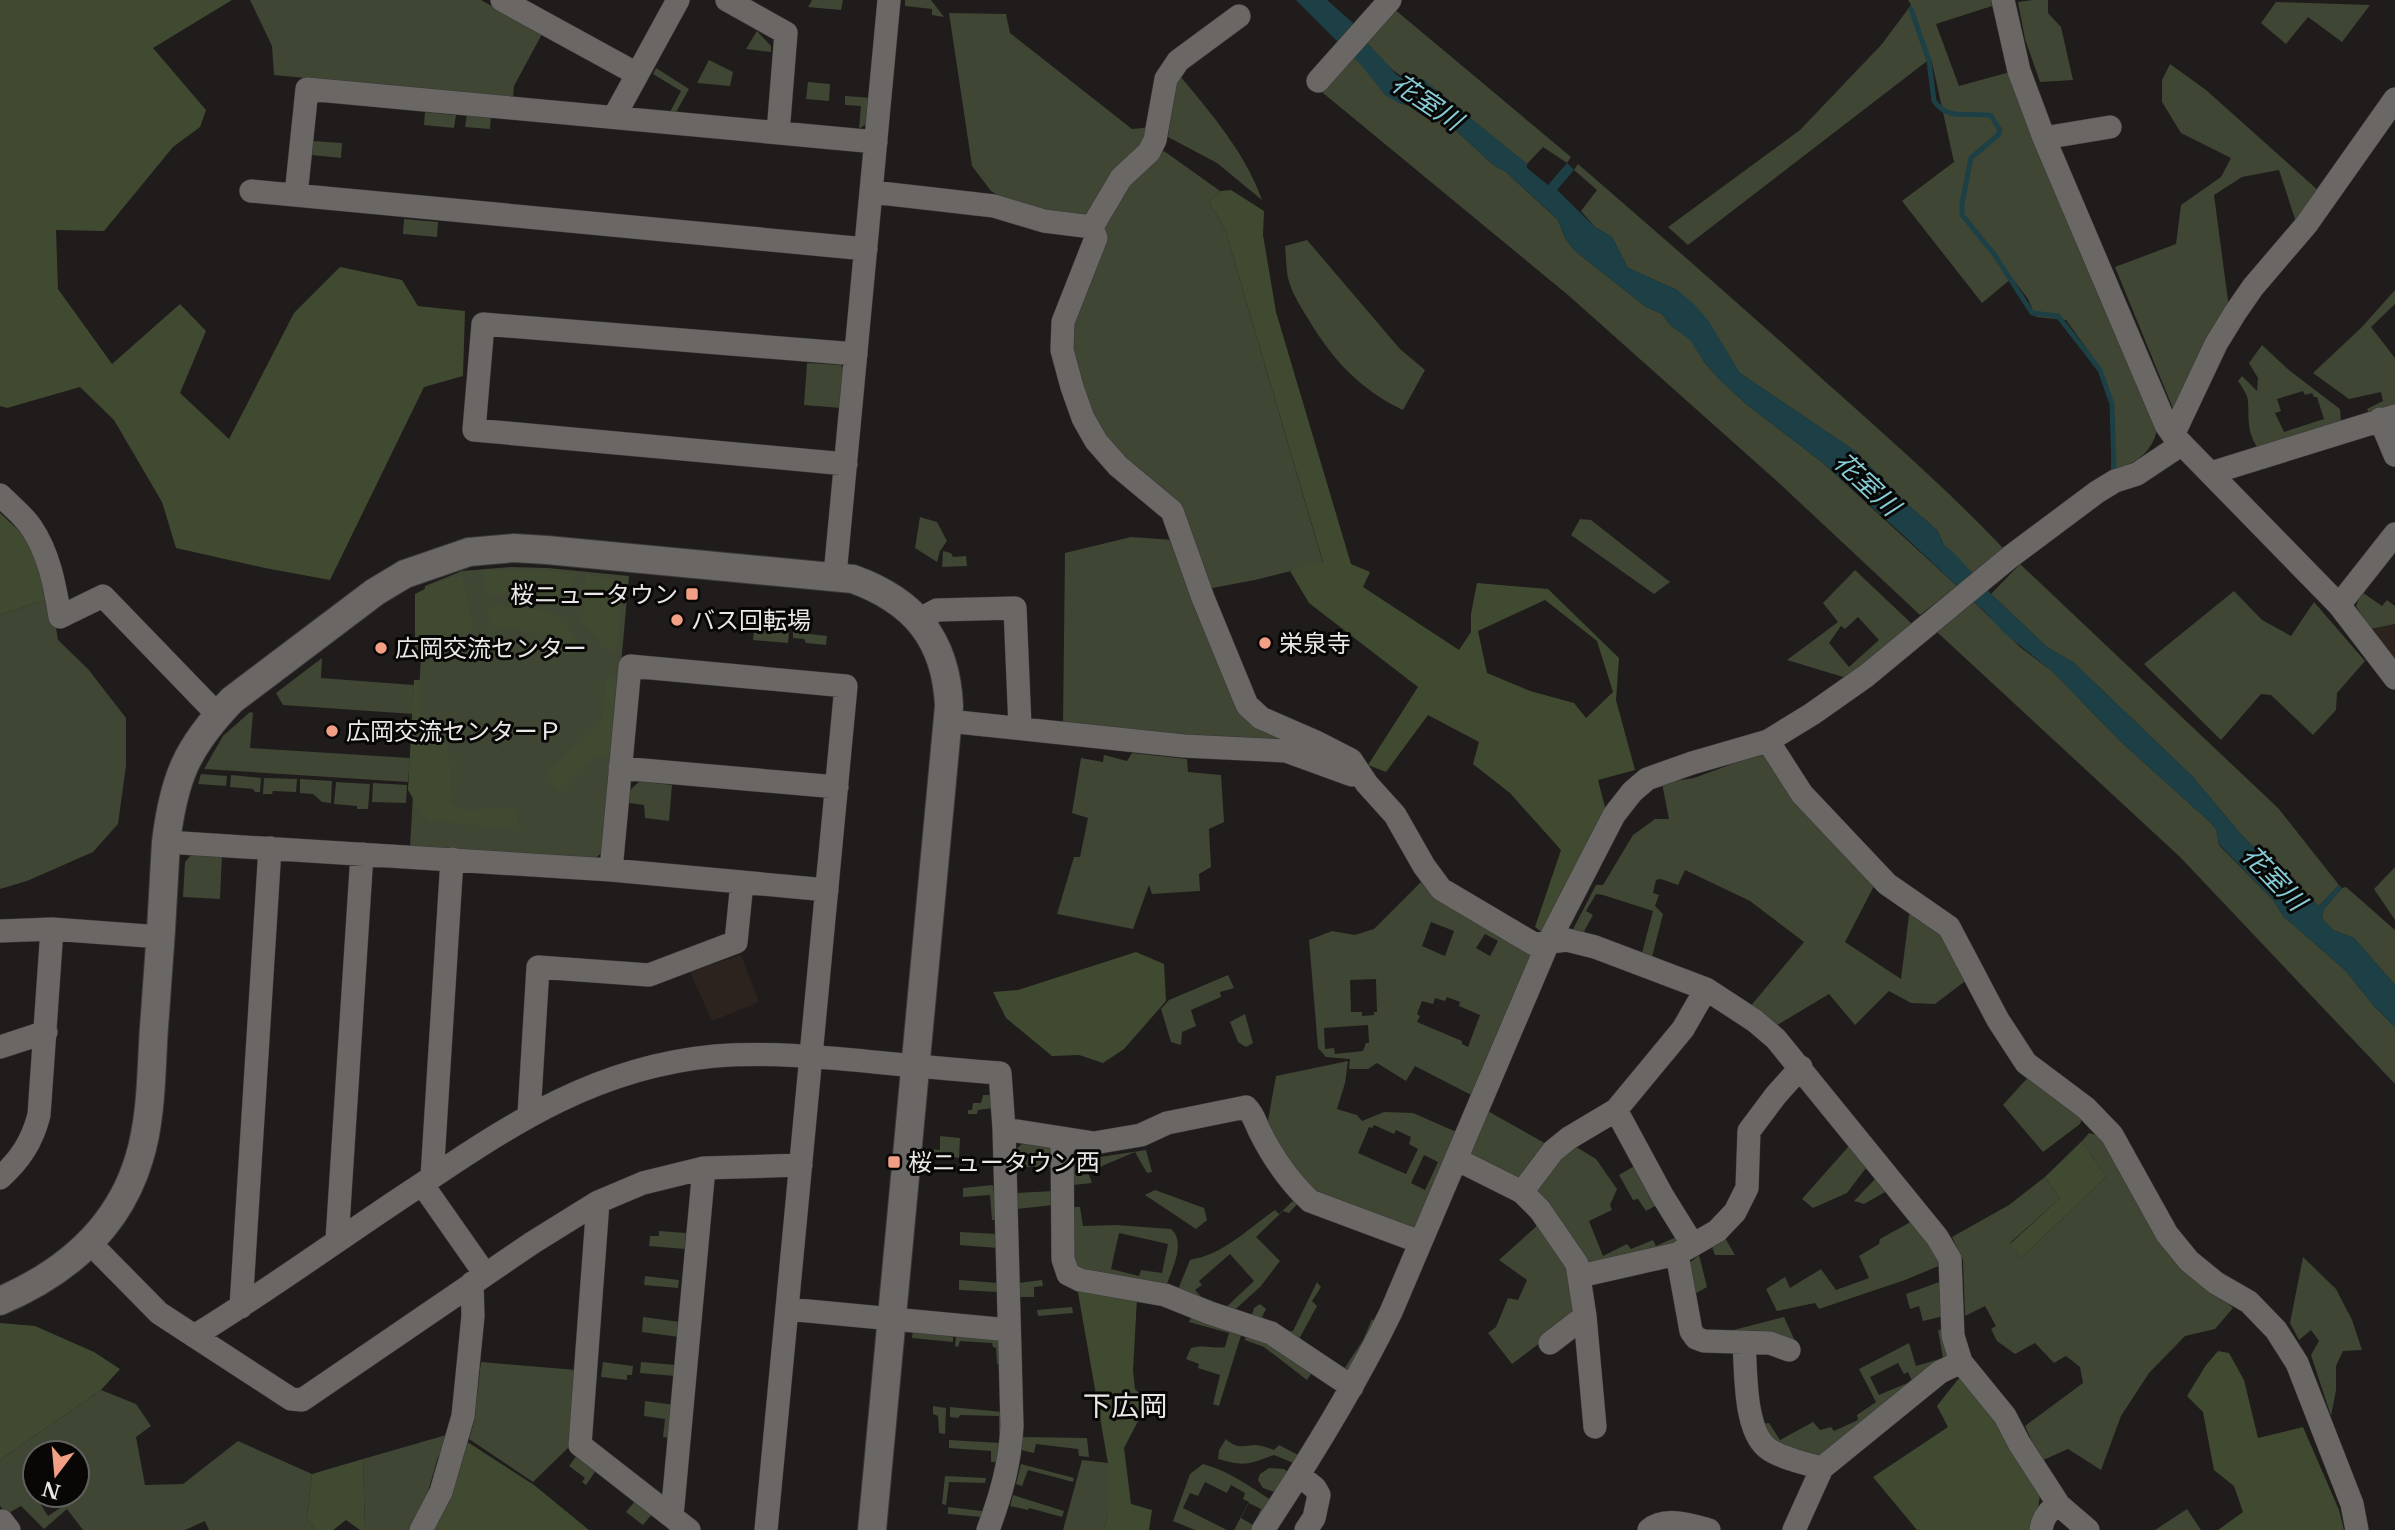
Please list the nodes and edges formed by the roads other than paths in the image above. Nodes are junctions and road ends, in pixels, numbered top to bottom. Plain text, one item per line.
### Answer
1 (502, 0) edge
2 (678, 0) edge
3 (727, 0) edge
4 (889, 0) edge
5 (2003, 0) edge
6 (1388, 3) edge
7 (1239, 16) dead end
8 (637, 74) junction
9 (1318, 81) dead end
10 (2395, 99) edge
11 (614, 117) junction
12 (2110, 127) dead end
13 (778, 133) junction
14 (2044, 138) junction
15 (876, 142) junction
16 (251, 191) dead end
17 (872, 192) junction
18 (296, 195) junction
19 (1092, 227) junction
20 (866, 249) junction
21 (856, 354) junction
22 (2388, 418) edge
23 (2177, 439) junction
24 (2395, 455) edge
25 (846, 464) junction
26 (2211, 473) junction
27 (0, 495) edge
28 (2395, 534) edge
29 (835, 575) junction
30 (2339, 605) junction
31 (920, 619) junction
32 (2395, 678) edge
33 (218, 715) junction
34 (948, 721) junction
35 (1020, 727) junction
36 (1768, 741) junction
37 (620, 768) junction
38 (1367, 784) junction
39 (837, 788) junction
40 (166, 842) junction
41 (270, 848) junction
42 (362, 854) junction
43 (452, 859) junction
44 (611, 870) junction
45 (742, 882) junction
46 (827, 890) junction
47 (52, 929) junction
48 (0, 931) edge
49 (161, 937) junction
50 (1548, 943) junction
51 (1706, 989) junction
52 (46, 1032) junction
53 (0, 1047) edge
54 (812, 1056) junction
55 (917, 1066) junction
56 (1801, 1067) junction
57 (1616, 1110) junction
58 (529, 1115) junction
59 (1004, 1129) junction
60 (1062, 1138) junction
61 (1456, 1159) junction
62 (801, 1165) junction
63 (704, 1168) junction
64 (0, 1178) edge
65 (430, 1185) junction
66 (1522, 1192) junction
67 (598, 1202) junction
68 (337, 1240) junction
69 (1420, 1242) junction
70 (90, 1243) junction
71 (1685, 1250) junction
72 (1580, 1276) junction
73 (479, 1279) junction
74 (0, 1301) edge
75 (241, 1307) junction
76 (787, 1309) junction
77 (1585, 1316) junction
78 (892, 1320) junction
79 (1009, 1330) junction
80 (194, 1336) junction
81 (1744, 1342) junction
82 (1550, 1343) dead end
83 (1789, 1350) dead end
84 (1961, 1362) junction
85 (1352, 1387) junction
86 (1595, 1427) dead end
87 (1822, 1468) junction
88 (1299, 1475) junction
89 (2059, 1505) junction
90 (0, 1523) edge
91 (680, 1523) edge
92 (9, 1530) edge
93 (421, 1530) edge
94 (766, 1530) edge
95 (872, 1530) edge
96 (988, 1530) edge
97 (1263, 1530) edge
98 (1306, 1530) edge
99 (1649, 1530) edge
100 (1709, 1530) edge
101 (1794, 1530) edge
102 (2041, 1530) edge
103 (2088, 1530) edge
104 (2357, 1530) edge

1 - 8 street
2 - 8 street
3 - 13 street
4 - 15 street
5 - 14 street
6 - 9 street
7 - 19 street
8 - 11 street
10 - 23 street
11 - 13 street
11 - 18 street
12 - 14 street
13 - 15 street
14 - 23 street
15 - 17 street
16 - 18 street
17 - 19 street
17 - 20 street
18 - 20 street
19 - 38 street
20 - 21 street
21 - 25 street
21 - 25 street
22 - 24 street
22 - 26 street
23 - 26 street
23 - 36 street
25 - 29 street
26 - 30 street
27 - 33 street
28 - 30 street
29 - 31 street
29 - 33 street
30 - 32 street
31 - 34 street
31 - 35 street
33 - 40 street
34 - 35 street
34 - 55 street
35 - 38 street
36 - 50 street
36 - 104 street
37 - 39 street
37 - 39 street
37 - 44 street
38 - 50 street
39 - 46 street
40 - 41 street
40 - 49 street
41 - 42 street
41 - 75 street
42 - 43 street
42 - 68 street
43 - 44 street
43 - 65 street
44 - 45 street
45 - 46 street
45 - 58 street
46 - 54 street
47 - 48 street
47 - 49 street
47 - 52 street
49 - 70 street
50 - 51 street
50 - 61 street
51 - 56 street
51 - 57 street
52 - 53 street
52 - 64 street
54 - 55 street
54 - 58 street
54 - 62 street
55 - 59 street
55 - 78 street
56 - 71 street
56 - 84 street
57 - 66 street
57 - 71 street
58 - 65 street
59 - 60 street
59 - 79 street
60 - 69 street
60 - 85 street
61 - 66 street
61 - 69 street
62 - 63 street
62 - 76 street
63 - 67 street
63 - 91 street
65 - 68 street
65 - 73 street
66 - 72 street
67 - 73 street
67 - 91 street
68 - 75 street
69 - 85 street
70 - 74 street
70 - 80 street
71 - 72 street
71 - 81 street
72 - 77 street
73 - 80 street
73 - 93 street
75 - 80 street
76 - 78 street
76 - 94 street
77 - 82 street
77 - 86 street
78 - 79 street
78 - 95 street
79 - 96 street
81 - 83 street
81 - 87 street
84 - 87 street
84 - 89 street
85 - 88 street
87 - 101 street
88 - 97 street
88 - 98 street
89 - 102 street
89 - 103 street
90 - 92 street
99 - 100 street

